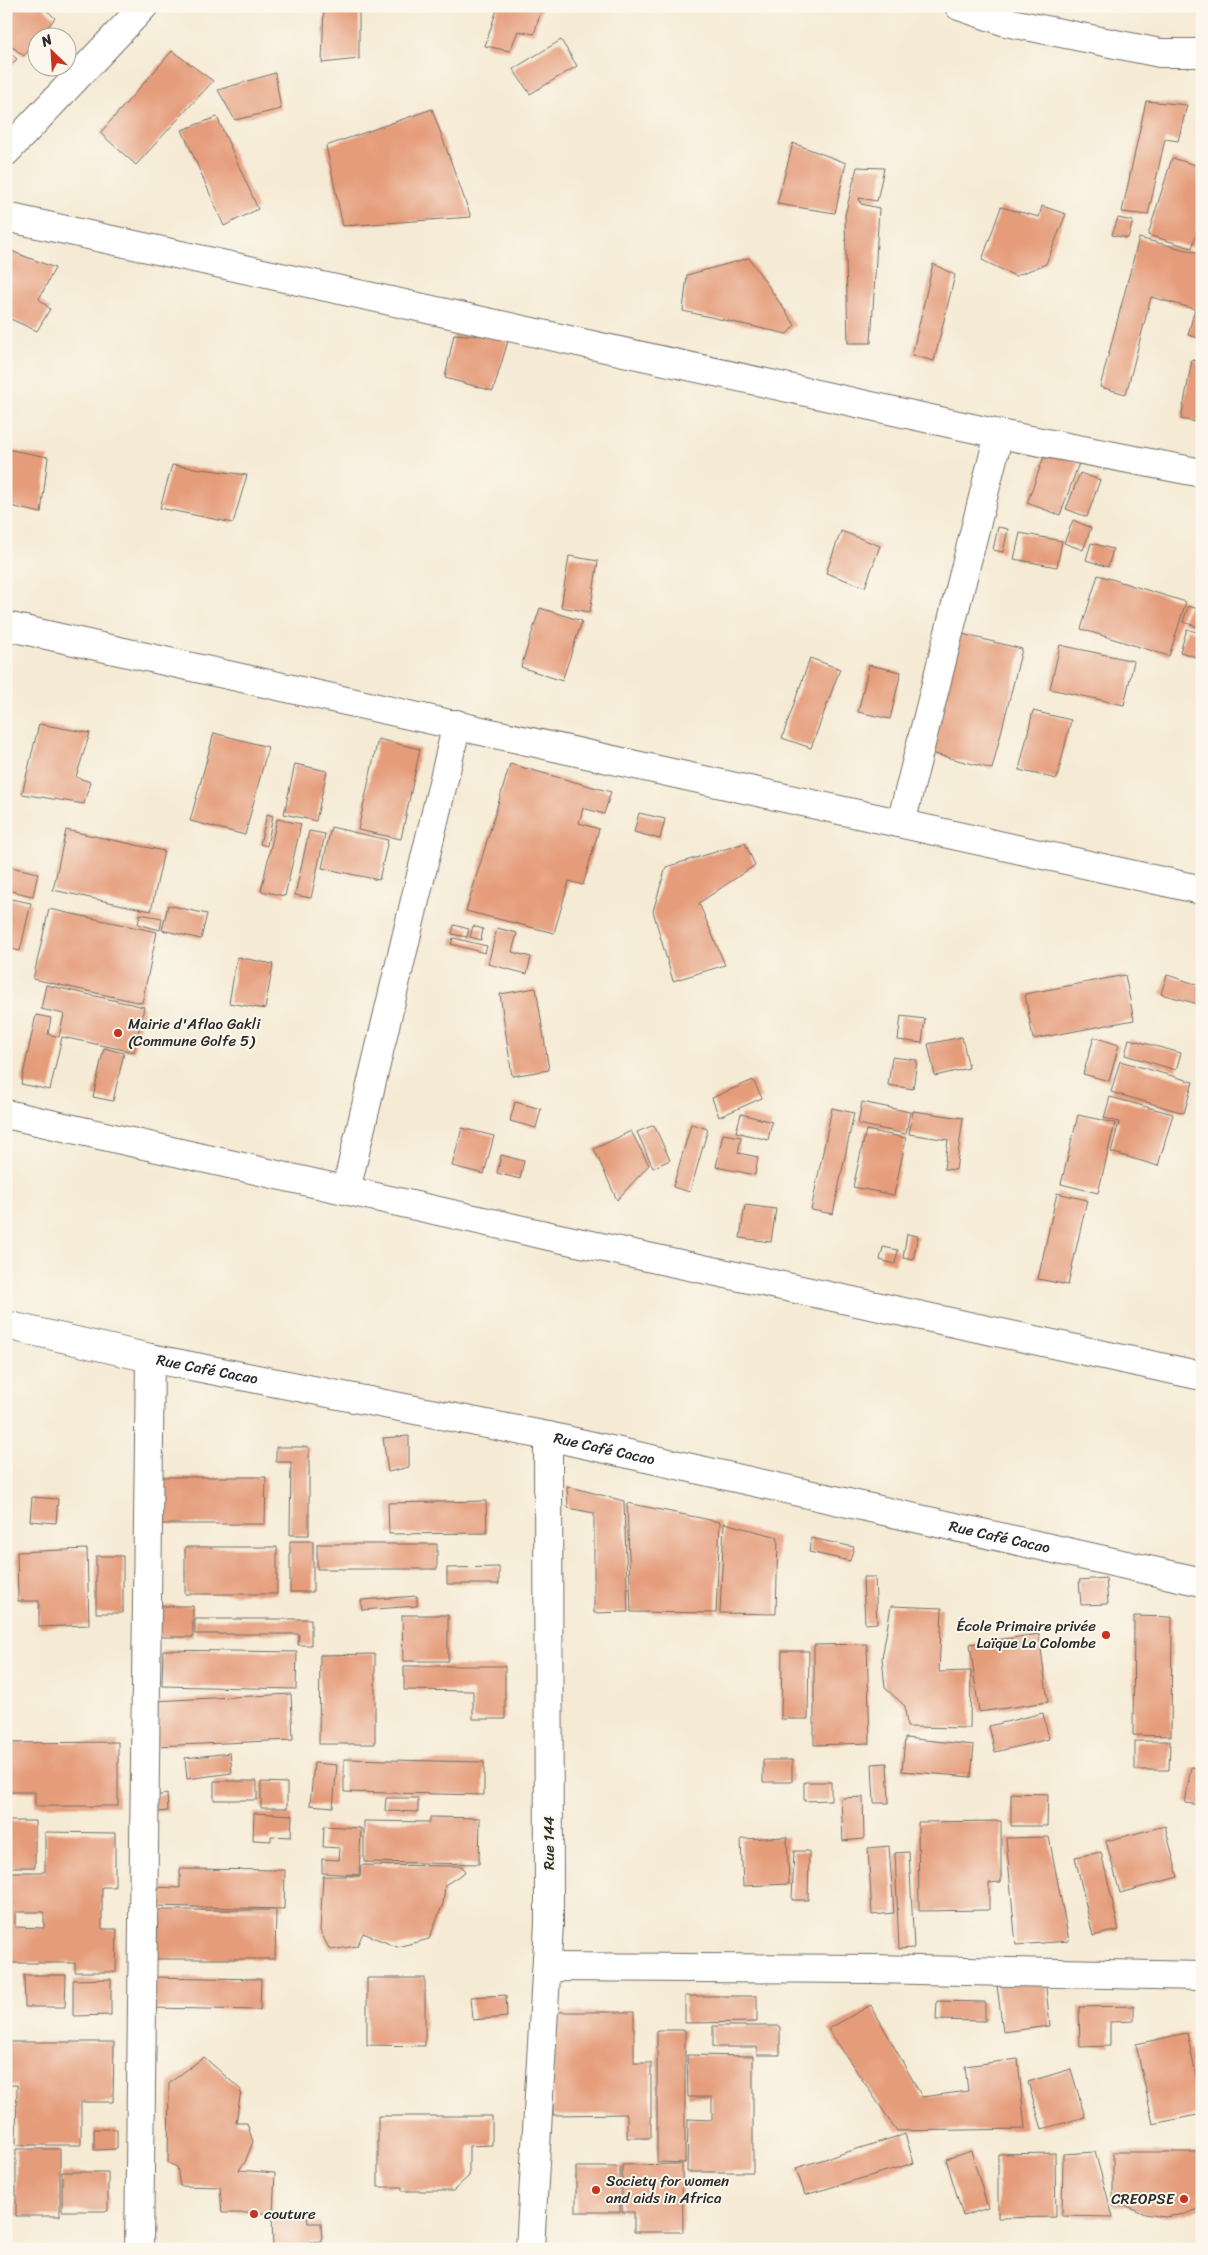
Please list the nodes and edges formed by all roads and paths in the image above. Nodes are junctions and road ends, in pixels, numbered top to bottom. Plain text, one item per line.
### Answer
1 (144, 6) edge
2 (959, 6) edge
3 (1202, 52) edge
4 (6, 152) edge
5 (6, 217) edge
6 (999, 434) junction
7 (1202, 474) edge
8 (6, 626) edge
9 (457, 724) junction
10 (901, 823) junction
11 (1202, 890) edge
12 (6, 1114) edge
13 (346, 1190) junction
14 (6, 1325) edge
15 (150, 1358) junction
16 (1202, 1376) edge
17 (548, 1436) junction
18 (1202, 1582) edge
19 (547, 1967) junction
20 (1202, 1976) edge
21 (139, 2249) edge
22 (530, 2249) edge

1 - 4 street
2 - 3 street
5 - 6 street
6 - 7 street
6 - 10 street
8 - 9 street
9 - 10 street
9 - 13 street
10 - 11 street
12 - 13 street
13 - 16 street
14 - 15 street, Rue Café Cacao
15 - 17 street, Rue Café Cacao
15 - 21 street
17 - 18 street, Rue Café Cacao
17 - 19 street, Rue 144
19 - 20 street
19 - 22 street, Rue 144

